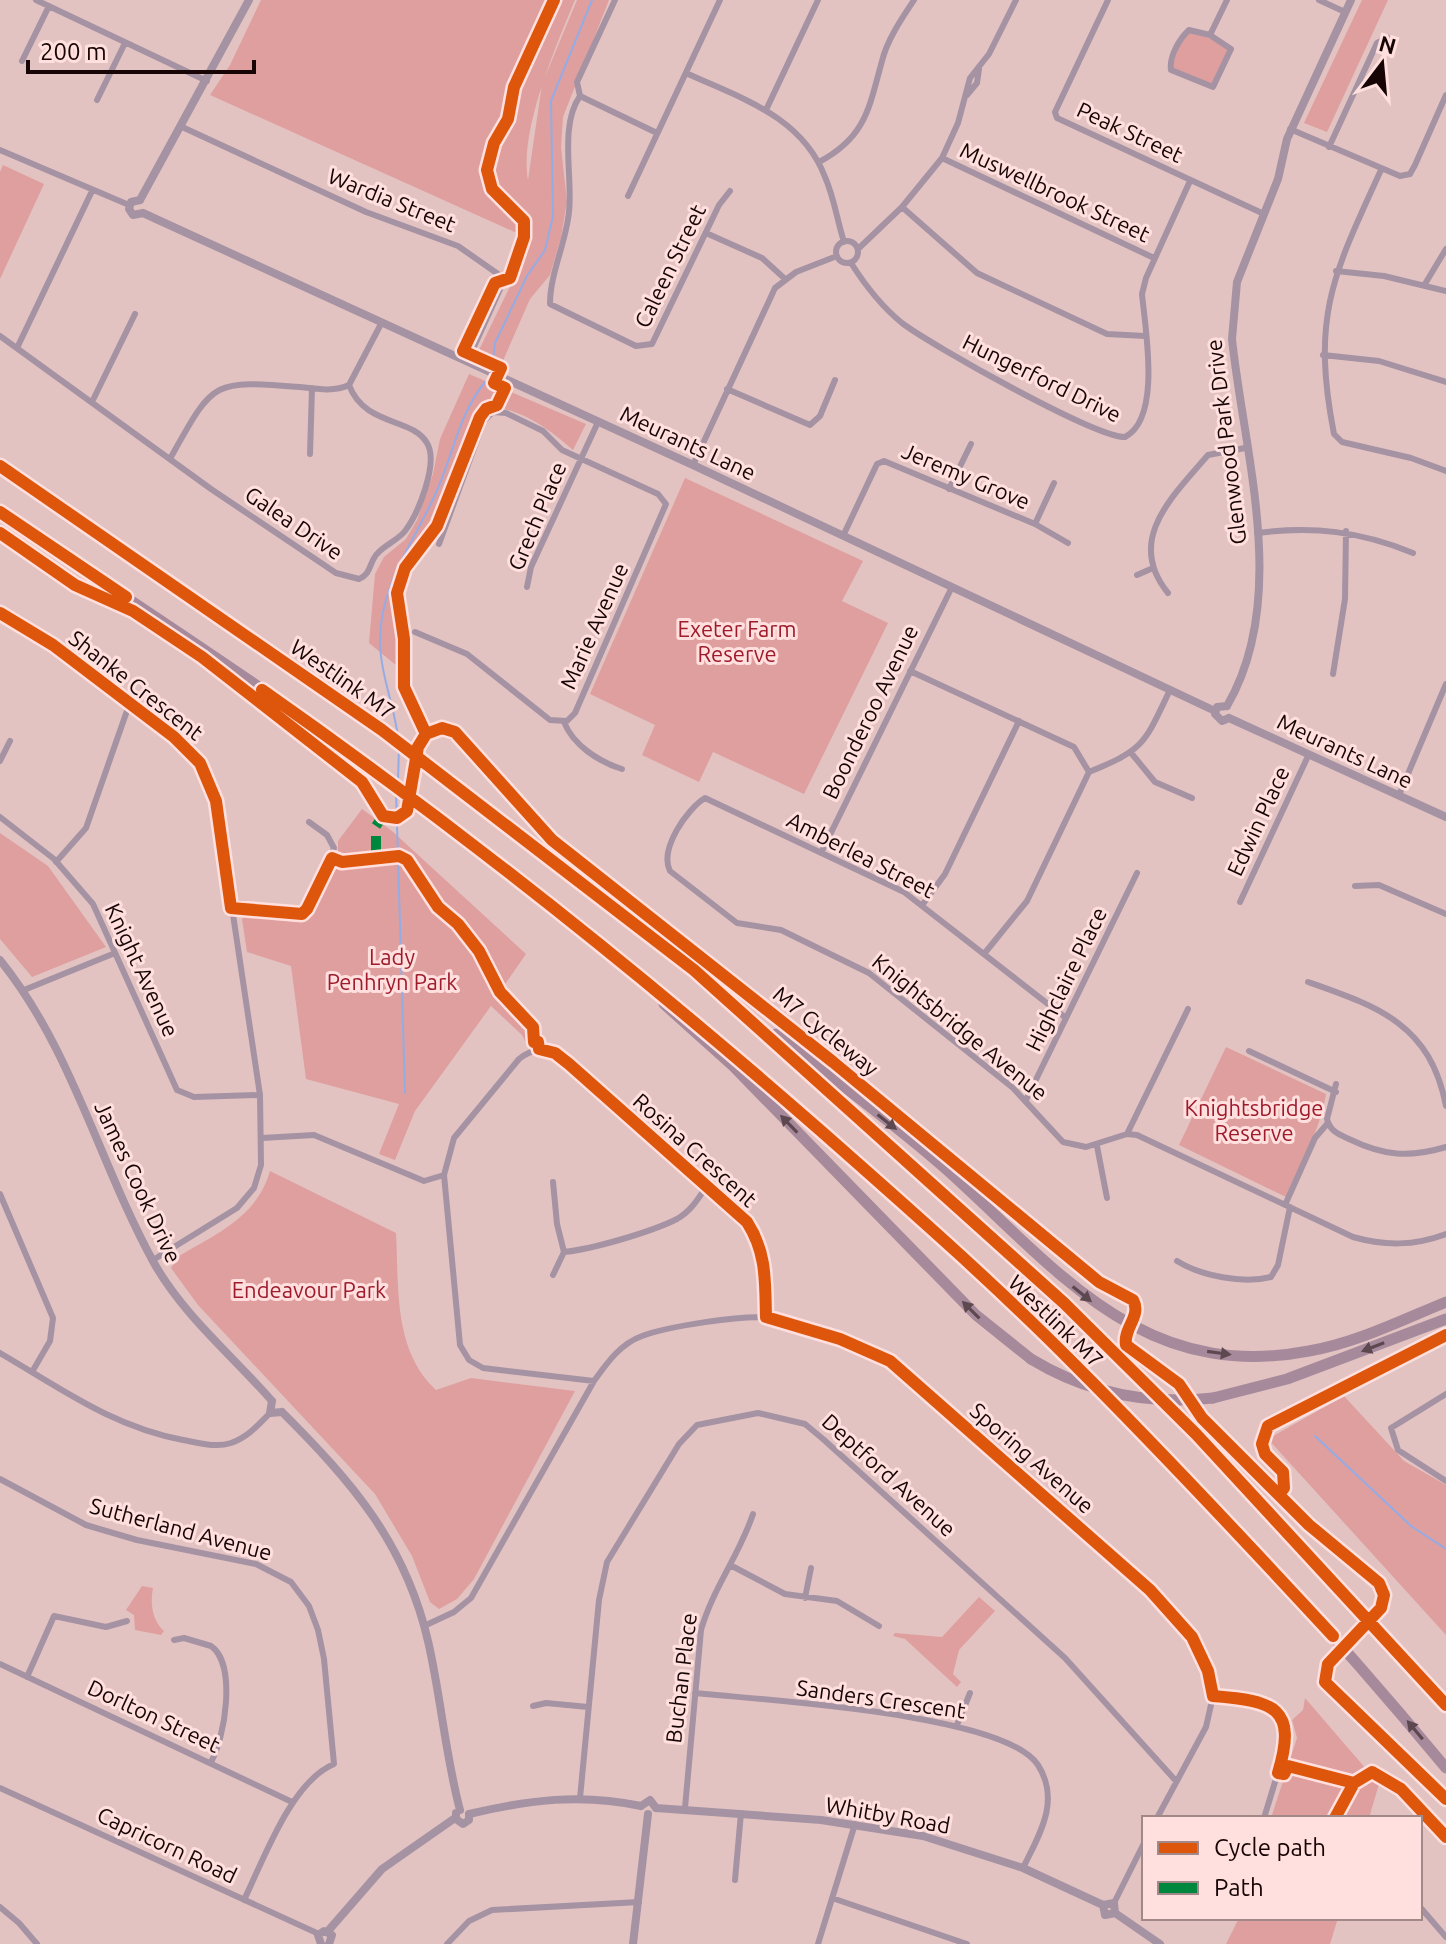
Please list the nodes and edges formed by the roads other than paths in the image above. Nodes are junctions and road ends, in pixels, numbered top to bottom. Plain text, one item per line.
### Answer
1 (36, 0) edge
2 (249, 0) edge
3 (615, 0) edge
4 (720, 0) edge
5 (818, 0) edge
6 (914, 0) edge
7 (1016, 0) edge
8 (1108, 0) edge
9 (1227, 0) edge
10 (1319, 0) edge
11 (1351, 0) edge
12 (49, 6) junction
13 (1345, 12) junction
14 (1210, 35) junction
15 (1387, 37) dead end
16 (125, 43) junction
17 (22, 61) dead end
18 (686, 73) junction
19 (207, 81) junction
20 (1446, 95) edge
21 (580, 96) junction
22 (97, 100) dead end
23 (766, 110) junction
24 (180, 126) junction
25 (1290, 129) junction
26 (657, 133) junction
27 (1329, 147) junction
28 (0, 150) edge
29 (942, 158) junction
30 (819, 162) junction
31 (1381, 170) junction
32 (1190, 181) junction
33 (92, 191) junction
34 (730, 191) dead end
35 (628, 196) dead end
36 (140, 200) junction
37 (129, 205) junction
38 (902, 207) junction
39 (143, 213) junction
40 (1264, 214) junction
41 (706, 233) junction
42 (844, 242) junction
43 (858, 249) junction
44 (1446, 249) edge
45 (837, 256) junction
46 (1154, 258) junction
47 (851, 263) junction
48 (1336, 271) junction
49 (784, 278) junction
50 (1425, 284) junction
51 (1446, 291) edge
52 (135, 314) dead end
53 (382, 322) junction
54 (0, 336) edge
55 (1145, 336) junction
56 (17, 348) junction
57 (1323, 355) junction
58 (467, 362) junction
59 (835, 380) dead end
60 (1446, 382) edge
61 (349, 385) junction
62 (312, 388) junction
63 (727, 389) junction
64 (92, 402) junction
65 (598, 422) junction
66 (971, 444) dead end
67 (1245, 448) junction
68 (310, 454) dead end
69 (171, 457) junction
70 (581, 458) junction
71 (693, 465) junction
72 (0, 466) edge
73 (1446, 471) edge
74 (1054, 483) dead end
75 (949, 489) junction
76 (0, 512) edge
77 (1035, 524) junction
78 (1346, 531) junction
79 (1257, 533) junction
80 (843, 536) junction
81 (1068, 543) dead end
82 (439, 544) dead end
83 (1413, 553) dead end
84 (1153, 568) junction
85 (1137, 575) dead end
86 (527, 587) dead end
87 (952, 587) junction
88 (1168, 593) dead end
89 (0, 613) edge
90 (415, 632) dead end
91 (910, 671) junction
92 (1333, 674) dead end
93 (1446, 684) edge
94 (1170, 690) junction
95 (129, 705) junction
96 (1227, 706) junction
97 (1215, 711) junction
98 (1229, 718) junction
99 (1019, 721) junction
100 (564, 722) junction
101 (10, 741) dead end
102 (1132, 754) junction
103 (1309, 754) junction
104 (0, 761) edge
105 (622, 769) dead end
106 (1089, 772) junction
107 (1399, 795) junction
108 (705, 798) joint
109 (1192, 798) dead end
110 (0, 817) edge
111 (1446, 817) edge
112 (309, 822) dead end
113 (821, 853) junction
114 (56, 862) junction
115 (1137, 873) dead end
116 (1355, 886) dead end
117 (1240, 902) dead end
118 (923, 904) junction
119 (231, 908) junction
120 (1446, 914) edge
121 (115, 953) junction
122 (984, 954) junction
123 (612, 955) junction
124 (0, 960) edge
125 (694, 970) junction
126 (1308, 982) dead end
127 (24, 990) junction
128 (1188, 1009) dead end
129 (1066, 1018) junction
130 (1249, 1051) dead end
131 (1336, 1084) dead end
132 (1336, 1092) junction
133 (260, 1095) junction
134 (1026, 1100) junction
135 (1446, 1106) edge
136 (1327, 1124) junction
137 (1127, 1134) junction
138 (262, 1138) junction
139 (1097, 1146) junction
140 (1446, 1147) edge
141 (444, 1175) junction
142 (553, 1182) dead end
143 (706, 1187) junction
144 (0, 1194) edge
145 (1107, 1198) dead end
146 (1288, 1206) junction
147 (1446, 1234) edge
148 (564, 1252) junction
149 (153, 1260) junction
150 (1177, 1261) dead end
151 (1275, 1272) junction
152 (553, 1275) dead end
153 (1282, 1277) dead end
154 (1446, 1302) edge
155 (766, 1317) junction
156 (1446, 1319) edge
157 (0, 1353) edge
158 (32, 1372) junction
159 (594, 1381) junction
160 (1446, 1394) edge
161 (272, 1401) junction
162 (282, 1412) junction
163 (270, 1413) junction
164 (2, 1480) edge
165 (1446, 1481) edge
166 (0, 1492) edge
167 (753, 1514) dead end
168 (732, 1566) junction
169 (811, 1568) dead end
170 (805, 1598) junction
171 (127, 1621) dead end
172 (424, 1626) junction
173 (879, 1626) dead end
174 (174, 1640) dead end
175 (0, 1664) edge
176 (27, 1677) junction
177 (695, 1693) junction
178 (970, 1693) dead end
179 (1213, 1696) junction
180 (1446, 1705) edge
181 (533, 1706) dead end
182 (588, 1707) junction
183 (957, 1725) junction
184 (211, 1762) junction
185 (1446, 1768) edge
186 (1176, 1781) junction
187 (0, 1788) edge
188 (580, 1798) junction
189 (292, 1802) junction
190 (685, 1808) junction
191 (652, 1811) junction
192 (741, 1813) junction
193 (458, 1814) junction
194 (1158, 1816) edge
195 (1265, 1816) edge
196 (855, 1824) junction
197 (1142, 1847) edge
198 (1023, 1868) junction
199 (735, 1880) dead end
200 (832, 1898) junction
201 (244, 1900) junction
202 (639, 1902) junction
203 (1114, 1903) junction
204 (1103, 1905) junction
205 (0, 1907) edge
206 (1422, 1909) edge
207 (8, 1913) junction
208 (1115, 1913) junction
209 (0, 1922) edge
210 (323, 1932) junction
211 (1446, 1937) edge
212 (37, 1944) edge
213 (321, 1944) edge
214 (329, 1944) edge
215 (447, 1944) edge
216 (633, 1944) edge
217 (818, 1944) edge
218 (967, 1944) edge
219 (1160, 1944) edge

1 - 12 street
2 - 19 street
3 - 21 street
4 - 18 street
5 - 23 street
6 - 30 street
7 - 29 street
8 - 32 street, Peak Street
9 - 14 street
10 - 13 street
11 - 13 street, Glenwood Park Drive
12 - 16 street
12 - 17 street
13 - 25 street, Glenwood Park Drive
14 - 14 street
15 - 27 street
16 - 19 street
16 - 22 street
18 - 23 street
18 - 26 street
19 - 24 street
20 - 31 street
21 - 26 street
21 - 41 street, Caleen Street
23 - 30 street
24 - 36 street
24 - 58 street, Wardia Street
25 - 27 street
25 - 40 street, Glenwood Park Drive
26 - 35 street
27 - 31 street
28 - 33 street
29 - 38 street
29 - 46 street, Muswellbrook Street
30 - 42 street
31 - 48 street
32 - 40 street, Peak Street
32 - 46 street, Hungerford Drive
33 - 37 street
33 - 56 street
34 - 41 street, Caleen Street
36 - 37 street
36 - 39 street
37 - 39 street, Meurants Lane
38 - 43 street
38 - 55 street
39 - 53 street, Meurants Lane
40 - 67 street, Glenwood Park Drive
41 - 49 street
42 - 43 street
42 - 45 street
43 - 47 street
44 - 50 street
45 - 47 street
45 - 49 street
46 - 55 street, Hungerford Drive
47 - 55 street, Hungerford Drive
48 - 50 street
48 - 57 street
49 - 63 street
50 - 51 street
52 - 64 street
53 - 58 street, Meurants Lane
53 - 61 street
54 - 56 street, Galea Drive
56 - 64 street, Galea Drive
57 - 60 street
57 - 73 street
58 - 65 street, Meurants Lane
59 - 63 street
61 - 62 street
61 - 69 street, Galea Drive
62 - 68 street
62 - 69 street
63 - 71 street
64 - 69 street, Galea Drive
65 - 70 street
65 - 71 street, Meurants Lane
66 - 75 street
67 - 79 street, Glenwood Park Drive
67 - 84 street
70 - 82 street
70 - 86 street, Grech Place
70 - 100 street, Marie Avenue
71 - 80 street, Meurants Lane
72 - 125 highway, Westlink M7
74 - 77 street
75 - 77 street, Jeremy Grove
75 - 80 street, Jeremy Grove
76 - 123 highway, Westlink M7
77 - 81 street, Jeremy Grove
78 - 79 street
78 - 83 street
78 - 92 street
79 - 96 street, Glenwood Park Drive
80 - 87 street, Meurants Lane
84 - 85 street
84 - 88 street
87 - 91 street, Boonderoo Avenue
87 - 94 street, Meurants Lane
89 - 95 street, Shanke Crescent
90 - 100 street, Marie Avenue
91 - 99 street
91 - 113 street, Boonderoo Avenue
93 - 107 street
94 - 97 street, Meurants Lane
94 - 102 street
95 - 114 street
95 - 119 street, Shanke Crescent
96 - 97 street
96 - 98 street
97 - 98 street, Meurants Lane
98 - 103 street, Meurants Lane
99 - 106 street
99 - 118 street
100 - 105 street
101 - 104 street
102 - 106 street
102 - 109 street
103 - 107 street, Meurants Lane
103 - 117 street, Edwin Place
106 - 122 street
107 - 111 street, Meurants Lane
108 - 113 street, Amberlea Street
108 - 134 street, Knightsbridge Avenue
110 - 114 street, Knight Avenue
112 - 119 street
113 - 118 street, Amberlea Street
114 - 121 street, Knight Avenue
115 - 129 street, Highclaire Place
116 - 120 street
118 - 122 street, Amberlea Street
119 - 133 street, Shanke Crescent
121 - 127 street
121 - 133 street, Knight Avenue
122 - 129 street, Amberlea Street
156 -> 123 highway, bridge
185 -> 123 highway, Westlink M7
124 - 127 street, James Cook Drive
125 -> 154 highway
125 - 180 highway, Westlink M7
126 - 135 street
127 - 149 street, James Cook Drive
128 - 137 street
129 - 134 street, Highclaire Place
130 - 132 street
131 - 132 street
132 - 136 street
133 - 138 street, Shanke Crescent
134 - 139 street, Knightsbridge Avenue
136 - 140 street
136 - 146 street
137 - 139 street
137 - 146 street
138 - 141 street
138 - 149 street, Shanke Crescent
139 - 145 street
141 - 143 street, Rosina Crescent
141 - 159 street, Rosina Crescent
142 - 148 street
143 - 148 street
143 - 155 street, Rosina Crescent
144 - 158 street
146 - 147 street
146 - 151 street
148 - 152 street
149 - 161 street, James Cook Drive
150 - 151 street
151 - 153 street
155 - 159 street, Sporing Avenue
155 - 179 street, Sporing Avenue
157 - 158 street
158 - 163 street
159 - 172 street, Sporing Avenue
160 - 165 street
161 - 162 street, James Cook Drive
161 - 163 street
162 - 163 street
162 - 172 street
164 - 166 street
164 - 189 street, Sutherland Avenue
167 - 168 street, Buchan Place
168 - 170 street
168 - 177 street, Buchan Place
169 - 170 street
170 - 173 street
171 - 176 street
172 - 193 street
174 - 184 street
175 - 176 street, Dorlton Street
176 - 184 street, Dorlton Street
177 - 183 street, Sanders Crescent
177 - 190 street, Buchan Place
178 - 183 street
179 - 186 street
179 - 195 street
181 - 182 street
182 - 186 street, Deptford Avenue
182 - 188 street, Deptford Avenue
183 - 198 street, Sanders Crescent
184 - 189 street, Dorlton Street
186 - 194 street
187 - 201 street, Capricorn Road
188 - 191 street, Whitby Road
188 - 193 street
189 - 201 street, Sutherland Avenue
190 - 191 street, Whitby Road
190 - 192 street, Whitby Road
191 - 202 street
192 - 196 street, Whitby Road
192 - 199 street
193 - 210 street
196 - 198 street, Whitby Road
196 - 200 street
197 - 203 street
198 - 204 street, Whitby Road
200 - 217 street
200 - 218 street
201 - 210 street, Capricorn Road
202 - 215 street
202 - 216 street
203 - 204 street
203 - 208 street
204 - 208 street, Whitby Road
205 - 207 street
206 - 211 street
207 - 209 street
207 - 212 street
208 - 219 street
210 - 213 street
210 - 214 street

